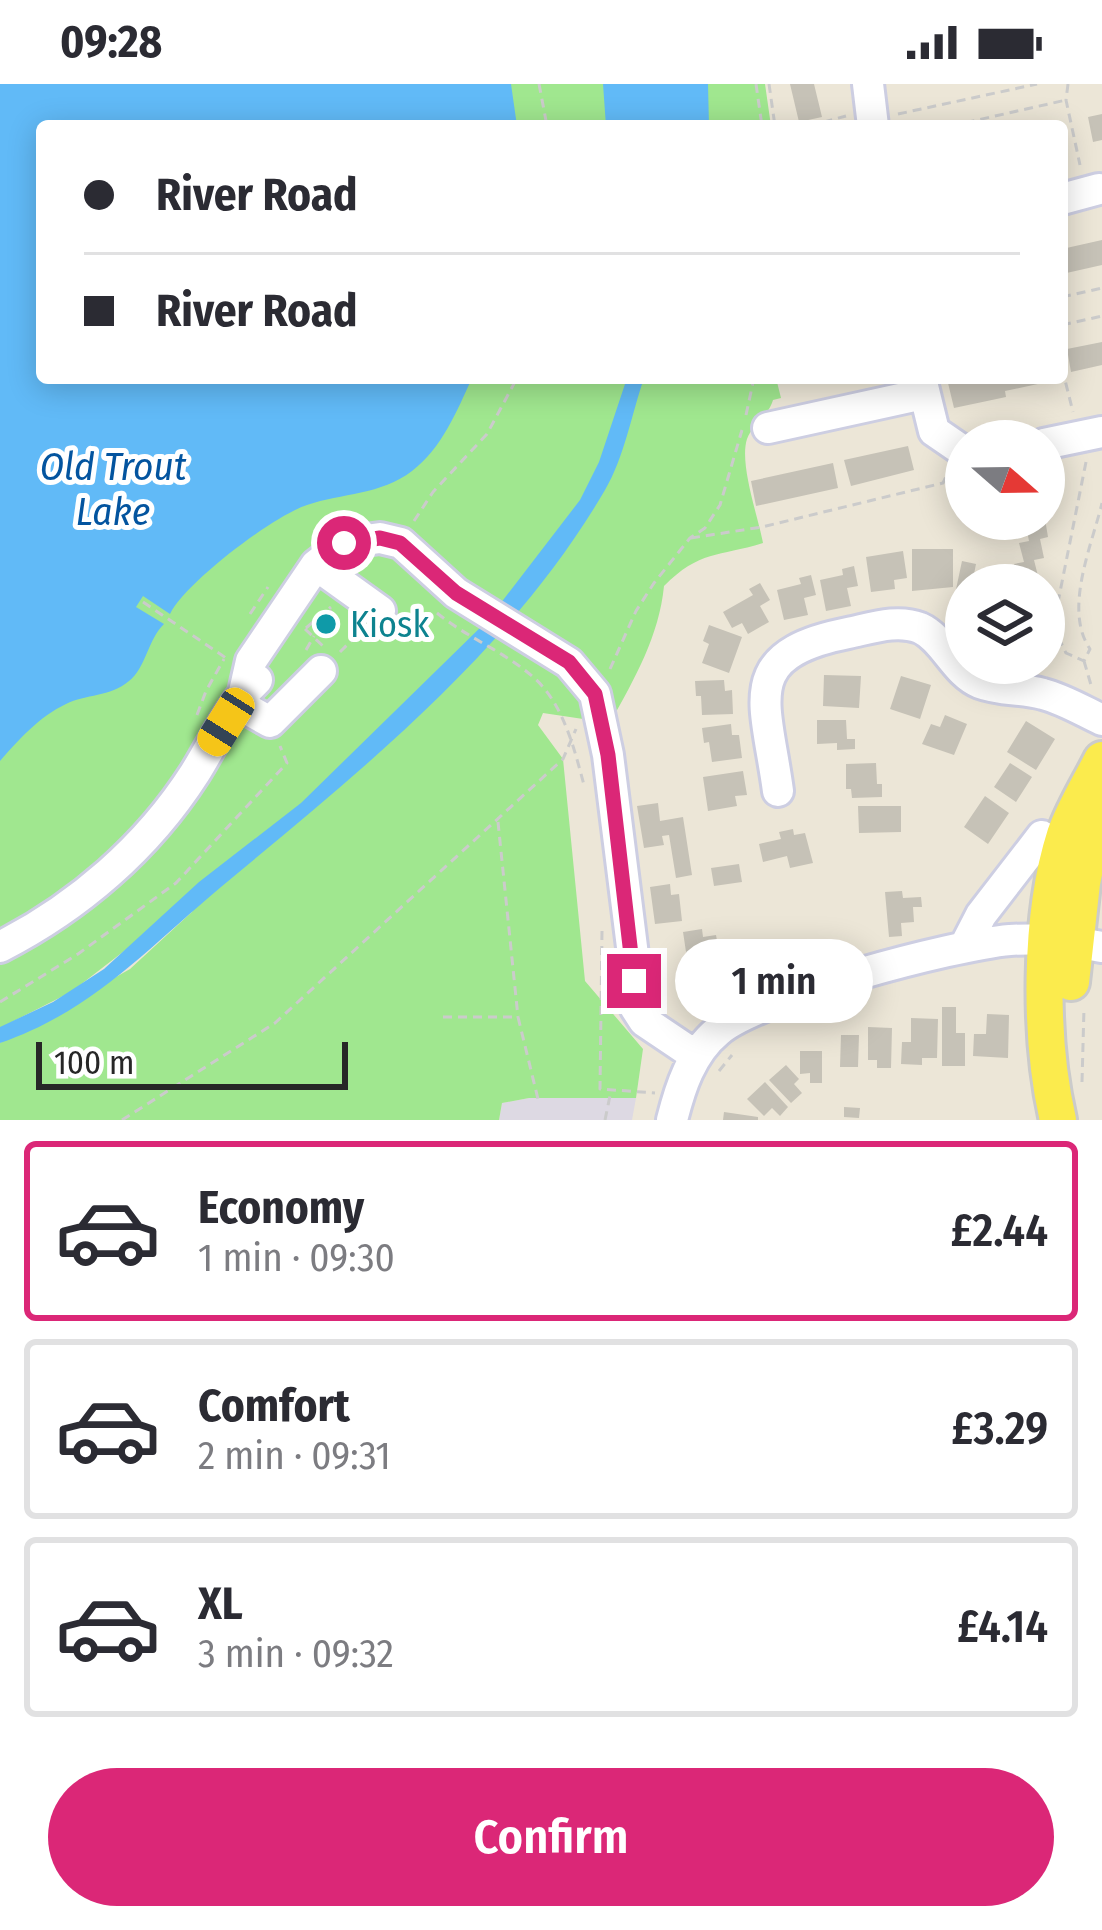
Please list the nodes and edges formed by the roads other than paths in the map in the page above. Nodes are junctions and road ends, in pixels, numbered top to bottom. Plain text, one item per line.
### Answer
1 (922, 386) edge
2 (779, 419) dead end
3 (945, 438) edge
4 (316, 565) junction
5 (380, 611) road end
6 (321, 671) dead end
7 (249, 679) junction
8 (1102, 720) edge
9 (1102, 760) edge
10 (1102, 785) edge
11 (778, 791) dead end
12 (1042, 836) dead end
13 (1074, 943) edge
14 (0, 946) edge
15 (965, 946) junction
16 (703, 1070) junction
17 (675, 1107) edge
18 (1060, 1120) edge

1 - 2 street
1 - 3 street
4 - 5 street
4 - 7 street
4 - 16 street
6 - 7 street
7 - 14 street
8 - 11 street
9 - 13 main road
10 - 13 main road
12 - 15 street
13 - 15 street
13 - 18 main road
15 - 16 street
16 - 17 street

